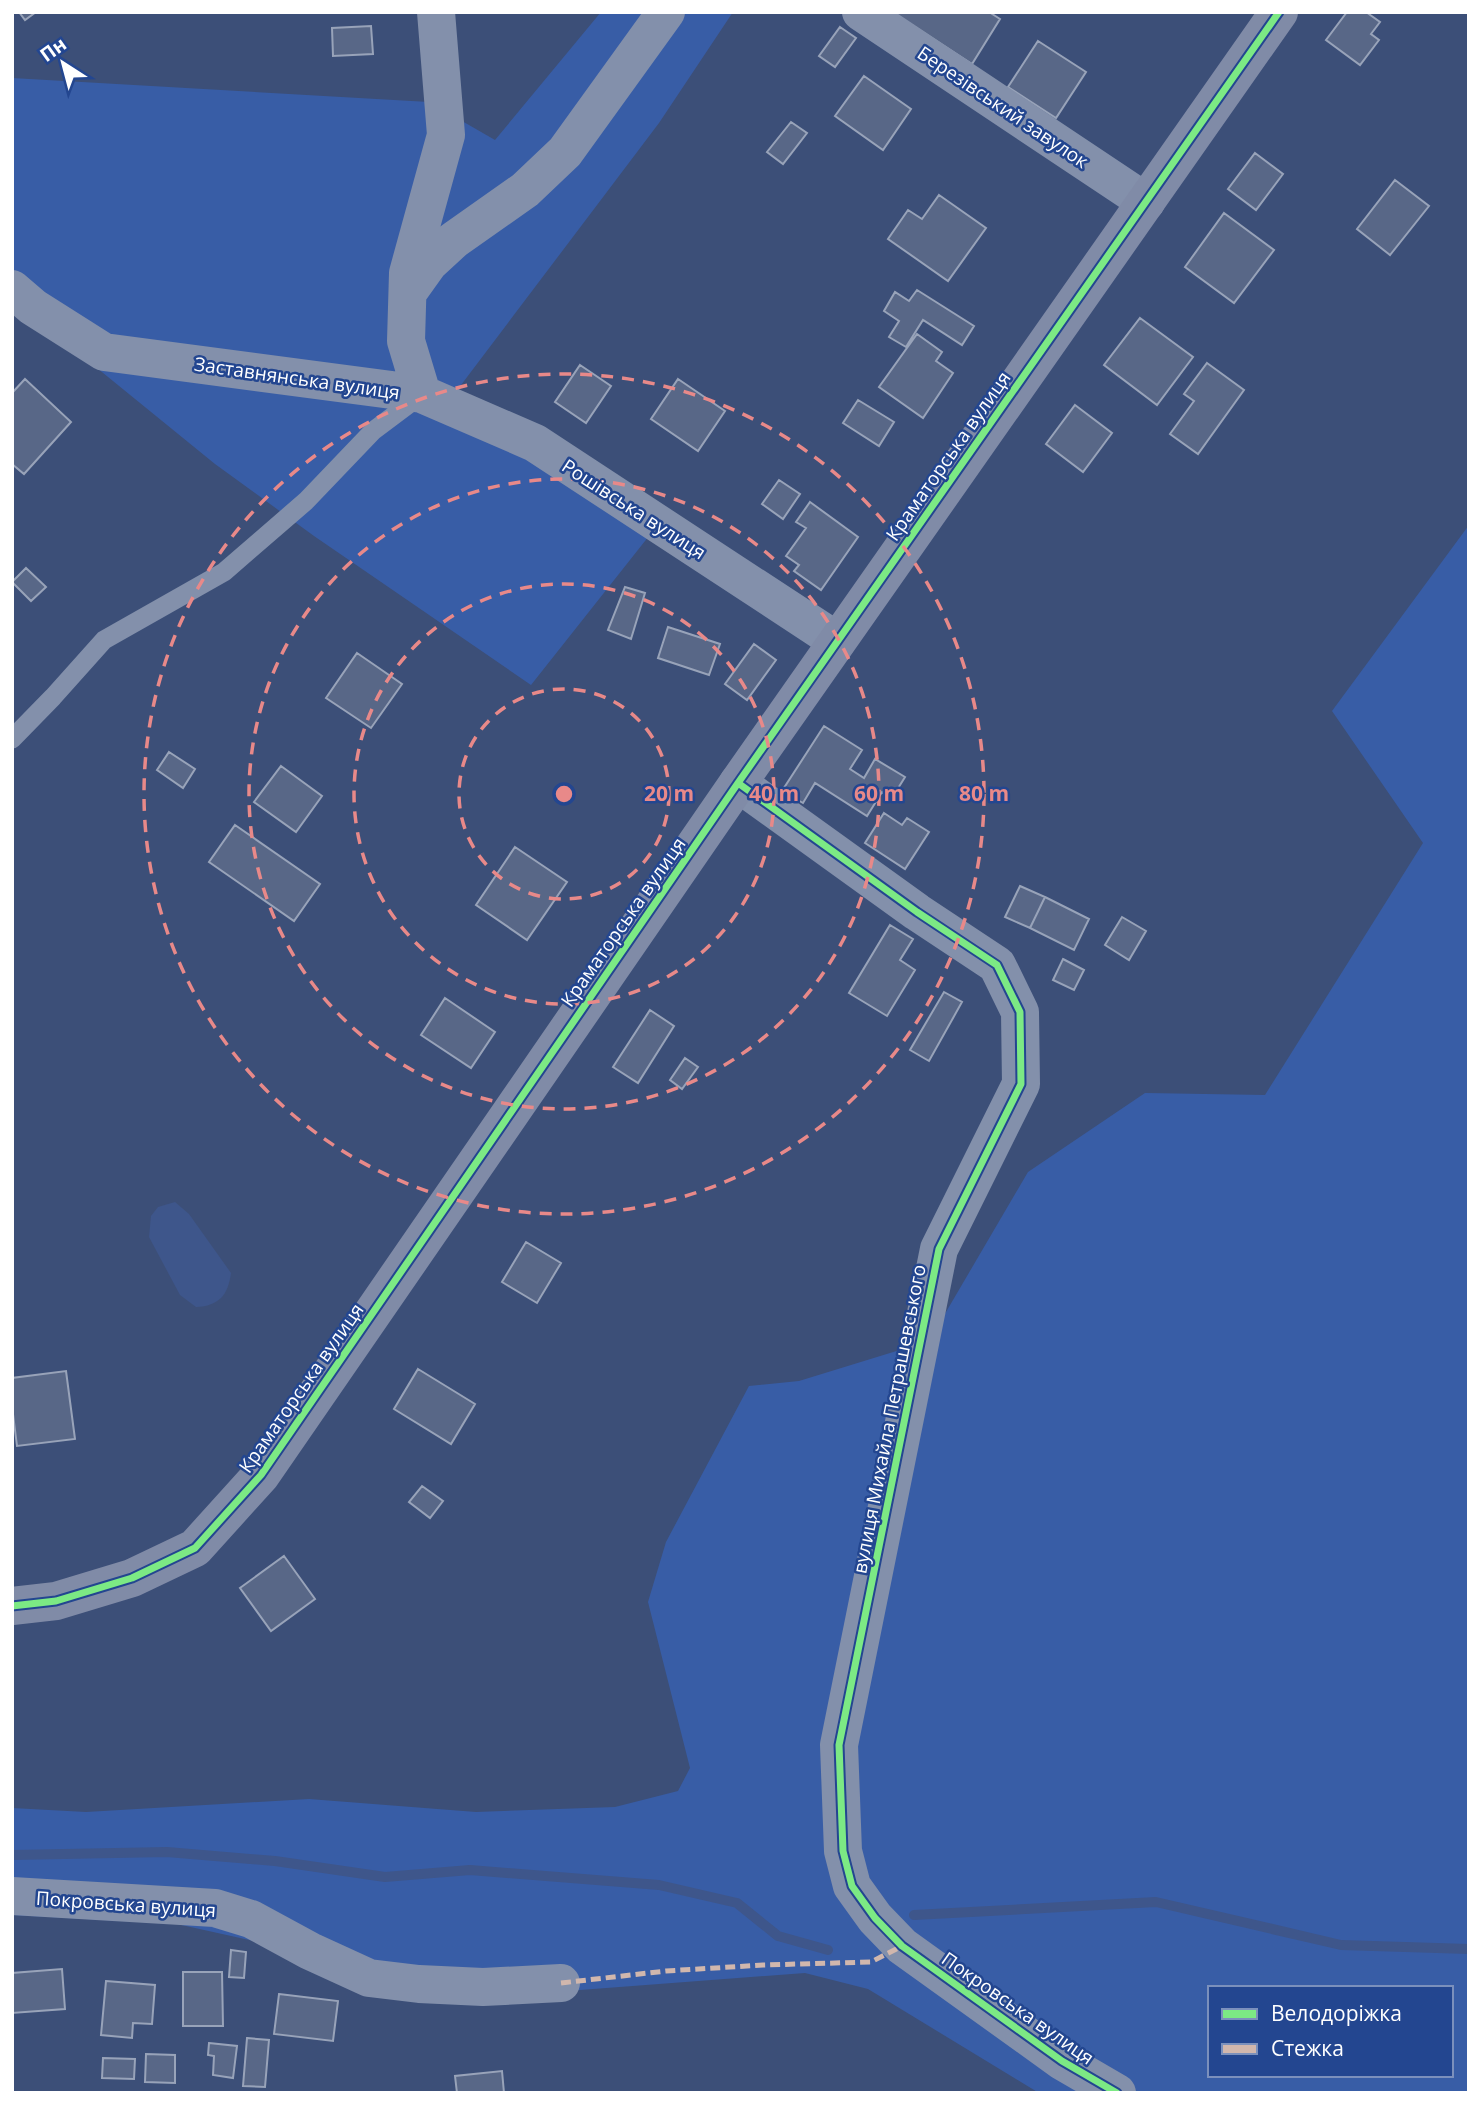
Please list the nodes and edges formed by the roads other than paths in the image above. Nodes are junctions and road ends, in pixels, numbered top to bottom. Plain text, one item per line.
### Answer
1 (436, 12) edge
2 (666, 12) edge
3 (861, 12) edge
4 (1279, 12) edge
5 (1146, 202) junction
6 (12, 289) edge
7 (407, 293) junction
8 (422, 394) junction
9 (837, 641) junction
10 (12, 739) edge
11 (738, 783) junction
12 (12, 1606) edge
13 (12, 1896) edge
14 (902, 1946) joint
15 (561, 1983) dead end
16 (1117, 2093) edge

1 - 7 street, Заставнянська вулиця
2 - 7 street
3 - 5 street, Березівський завулок
4 - 5 street, Краматорська вулиця
5 - 9 street, Краматорська вулиця
6 - 8 street, Заставнянська вулиця
7 - 8 street, Заставнянська вулиця
8 - 9 street, Рошівська вулиця
8 - 10 lane
9 - 11 street, Краматорська вулиця
11 - 12 street, Краматорська вулиця
11 - 14 street, вулиця Михайла Петрашевського
13 - 15 street, Покровська вулиця
14 - 16 street, Покровська вулиця

